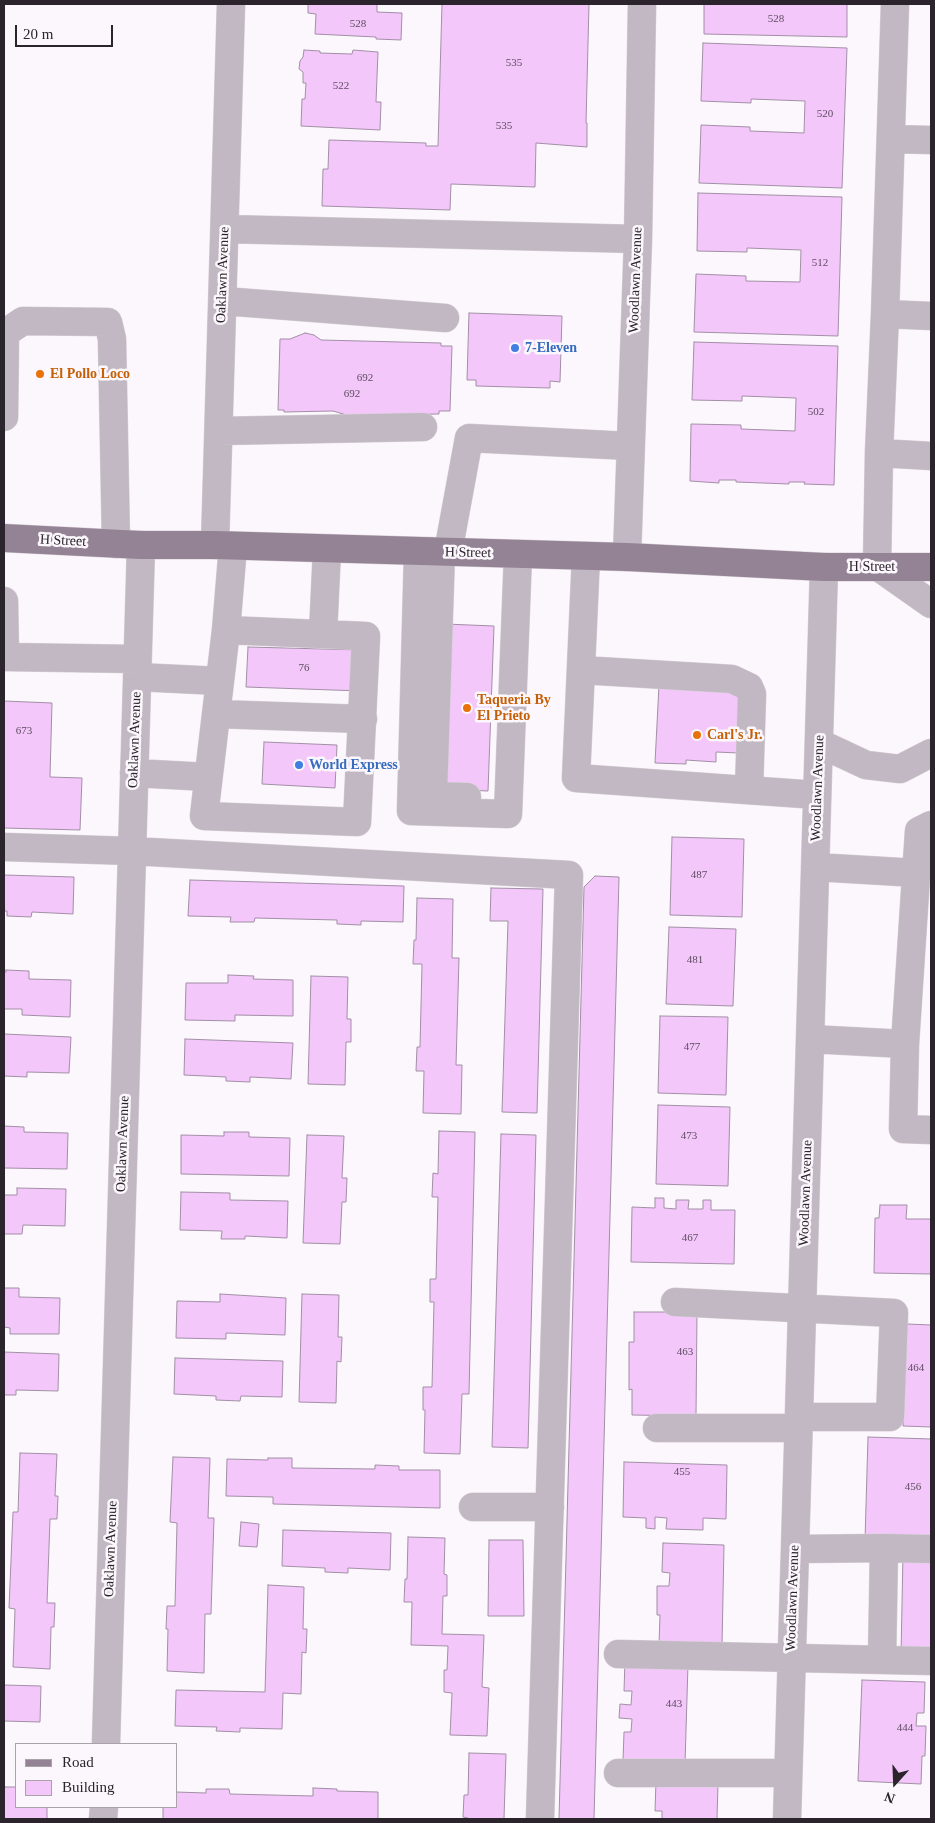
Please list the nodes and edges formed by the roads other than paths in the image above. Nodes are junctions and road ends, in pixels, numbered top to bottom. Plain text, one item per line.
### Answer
1 (232, 4) edge
2 (642, 4) edge
3 (895, 4) edge
4 (891, 139) junction
5 (931, 140) edge
6 (225, 229) junction
7 (638, 239) junction
8 (223, 302) junction
9 (885, 314) junction
10 (931, 316) edge
11 (445, 318) dead end
12 (4, 417) edge
13 (423, 427) dead end
14 (219, 431) junction
15 (630, 446) junction
16 (879, 453) junction
17 (931, 456) edge
18 (4, 538) edge
19 (129, 544) junction
20 (224, 546) junction
21 (327, 549) junction
22 (436, 552) junction
23 (511, 554) junction
24 (586, 556) junction
25 (627, 557) junction
26 (877, 566) junction
27 (824, 567) junction
28 (931, 567) edge
29 (4, 601) edge
30 (931, 604) edge
31 (226, 630) junction
32 (323, 634) junction
33 (137, 668) junction
34 (581, 670) junction
35 (220, 681) junction
36 (216, 714) junction
37 (362, 719) junction
38 (819, 743) junction
39 (931, 752) edge
40 (134, 773) junction
41 (208, 776) junction
42 (748, 790) junction
43 (817, 795) junction
44 (931, 826) edge
45 (4, 847) edge
46 (132, 851) junction
47 (815, 867) junction
48 (917, 873) junction
49 (810, 1040) junction
50 (905, 1044) junction
51 (931, 1130) edge
52 (675, 1302) dead end
53 (802, 1309) junction
54 (799, 1422) junction
55 (657, 1428) dead end
56 (473, 1507) dead end
57 (550, 1507) junction
58 (884, 1548) junction
59 (795, 1549) junction
60 (931, 1549) edge
61 (618, 1654) dead end
62 (791, 1658) junction
63 (882, 1660) junction
64 (931, 1661) edge
65 (106, 1743) edge
66 (618, 1773) dead end
67 (788, 1773) junction
68 (540, 1819) edge
69 (787, 1819) edge

1 - 6 street, Oaklawn Avenue
2 - 7 street, Woodlawn Avenue
3 - 4 street
4 - 5 street
4 - 9 street
6 - 7 street
6 - 8 street, Oaklawn Avenue
7 - 15 street, Woodlawn Avenue
8 - 11 street
8 - 14 street, Oaklawn Avenue
9 - 10 street
9 - 16 street
12 - 19 street, Oaklawn Avenue
13 - 14 street
14 - 20 street, Oaklawn Avenue
15 - 22 street
15 - 25 street, Woodlawn Avenue
16 - 17 street
16 - 26 street
18 - 19 main road, H Street
19 - 20 main road, H Street
19 - 33 street, Oaklawn Avenue
20 - 21 main road, H Street
20 - 31 street, Oaklawn Avenue
21 - 22 main road, H Street
21 - 32 street
22 - 23 main road, H Street
22 - 23 street
23 - 24 main road, H Street
24 - 25 main road, H Street
24 - 34 street
25 - 27 main road, H Street
26 - 27 main road, H Street
26 - 28 main road, H Street
26 - 30 street
27 - 38 street, Woodlawn Avenue
29 - 33 street
31 - 32 street
31 - 35 street, Oaklawn Avenue
32 - 37 street
33 - 35 street
33 - 40 street, Oaklawn Avenue
34 - 42 street
34 - 42 street
35 - 36 street, Oaklawn Avenue
36 - 37 street
36 - 41 street, Oaklawn Avenue
37 - 41 street, Oaklawn Avenue
38 - 39 street
38 - 43 street, Woodlawn Avenue
40 - 41 street
40 - 46 street, Oaklawn Avenue
42 - 43 street
43 - 47 street, Woodlawn Avenue
44 - 48 street
45 - 46 street
46 - 57 street
46 - 65 street, Oaklawn Avenue
47 - 48 street
47 - 49 street, Woodlawn Avenue
48 - 50 street
49 - 50 street
49 - 53 street, Woodlawn Avenue
50 - 51 street
52 - 53 street
53 - 54 street, Woodlawn Avenue
53 - 54 street
54 - 55 street
54 - 59 street, Woodlawn Avenue
56 - 57 street
57 - 68 street
58 - 59 street
58 - 60 street
58 - 63 street
59 - 62 street, Woodlawn Avenue
61 - 62 street
62 - 63 street
62 - 67 street, Woodlawn Avenue
63 - 64 street
66 - 67 street
67 - 69 street, Woodlawn Avenue

